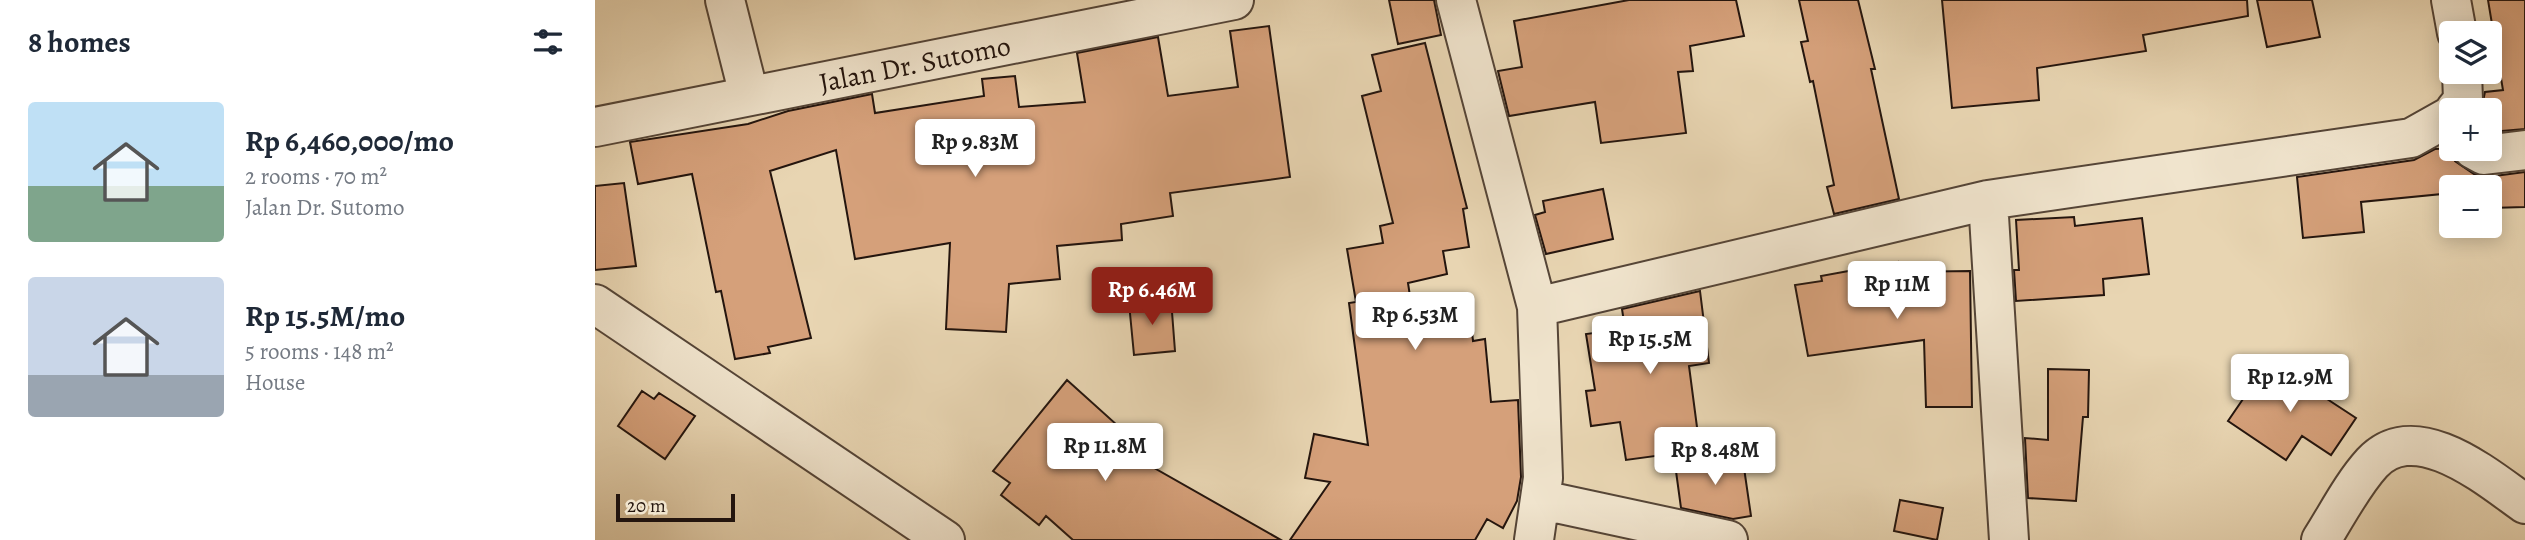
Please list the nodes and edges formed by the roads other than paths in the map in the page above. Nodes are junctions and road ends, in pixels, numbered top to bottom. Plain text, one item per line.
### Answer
1 (725, 0) edge
2 (1234, 0) edge
3 (1456, 0) edge
4 (2451, 0) edge
5 (2455, 21) edge
6 (749, 95) junction
7 (2439, 116) edge
8 (595, 127) edge
9 (2525, 150) edge
10 (2502, 153) edge
11 (1988, 200) junction
12 (595, 304) edge
13 (1537, 307) junction
14 (1542, 500) junction
15 (2525, 504) edge
16 (945, 540) edge
17 (1534, 540) edge
18 (1728, 540) edge
19 (2009, 540) edge
20 (2321, 540) edge

1 - 6 street
2 - 6 street, Jalan Dr. Sutomo
3 - 13 street
4 - 5 street
6 - 8 street, Jalan Dr. Sutomo
7 - 11 street
9 - 10 street
11 - 13 street
11 - 19 street
12 - 16 street
13 - 14 street
14 - 17 street
14 - 18 street
15 - 20 street

